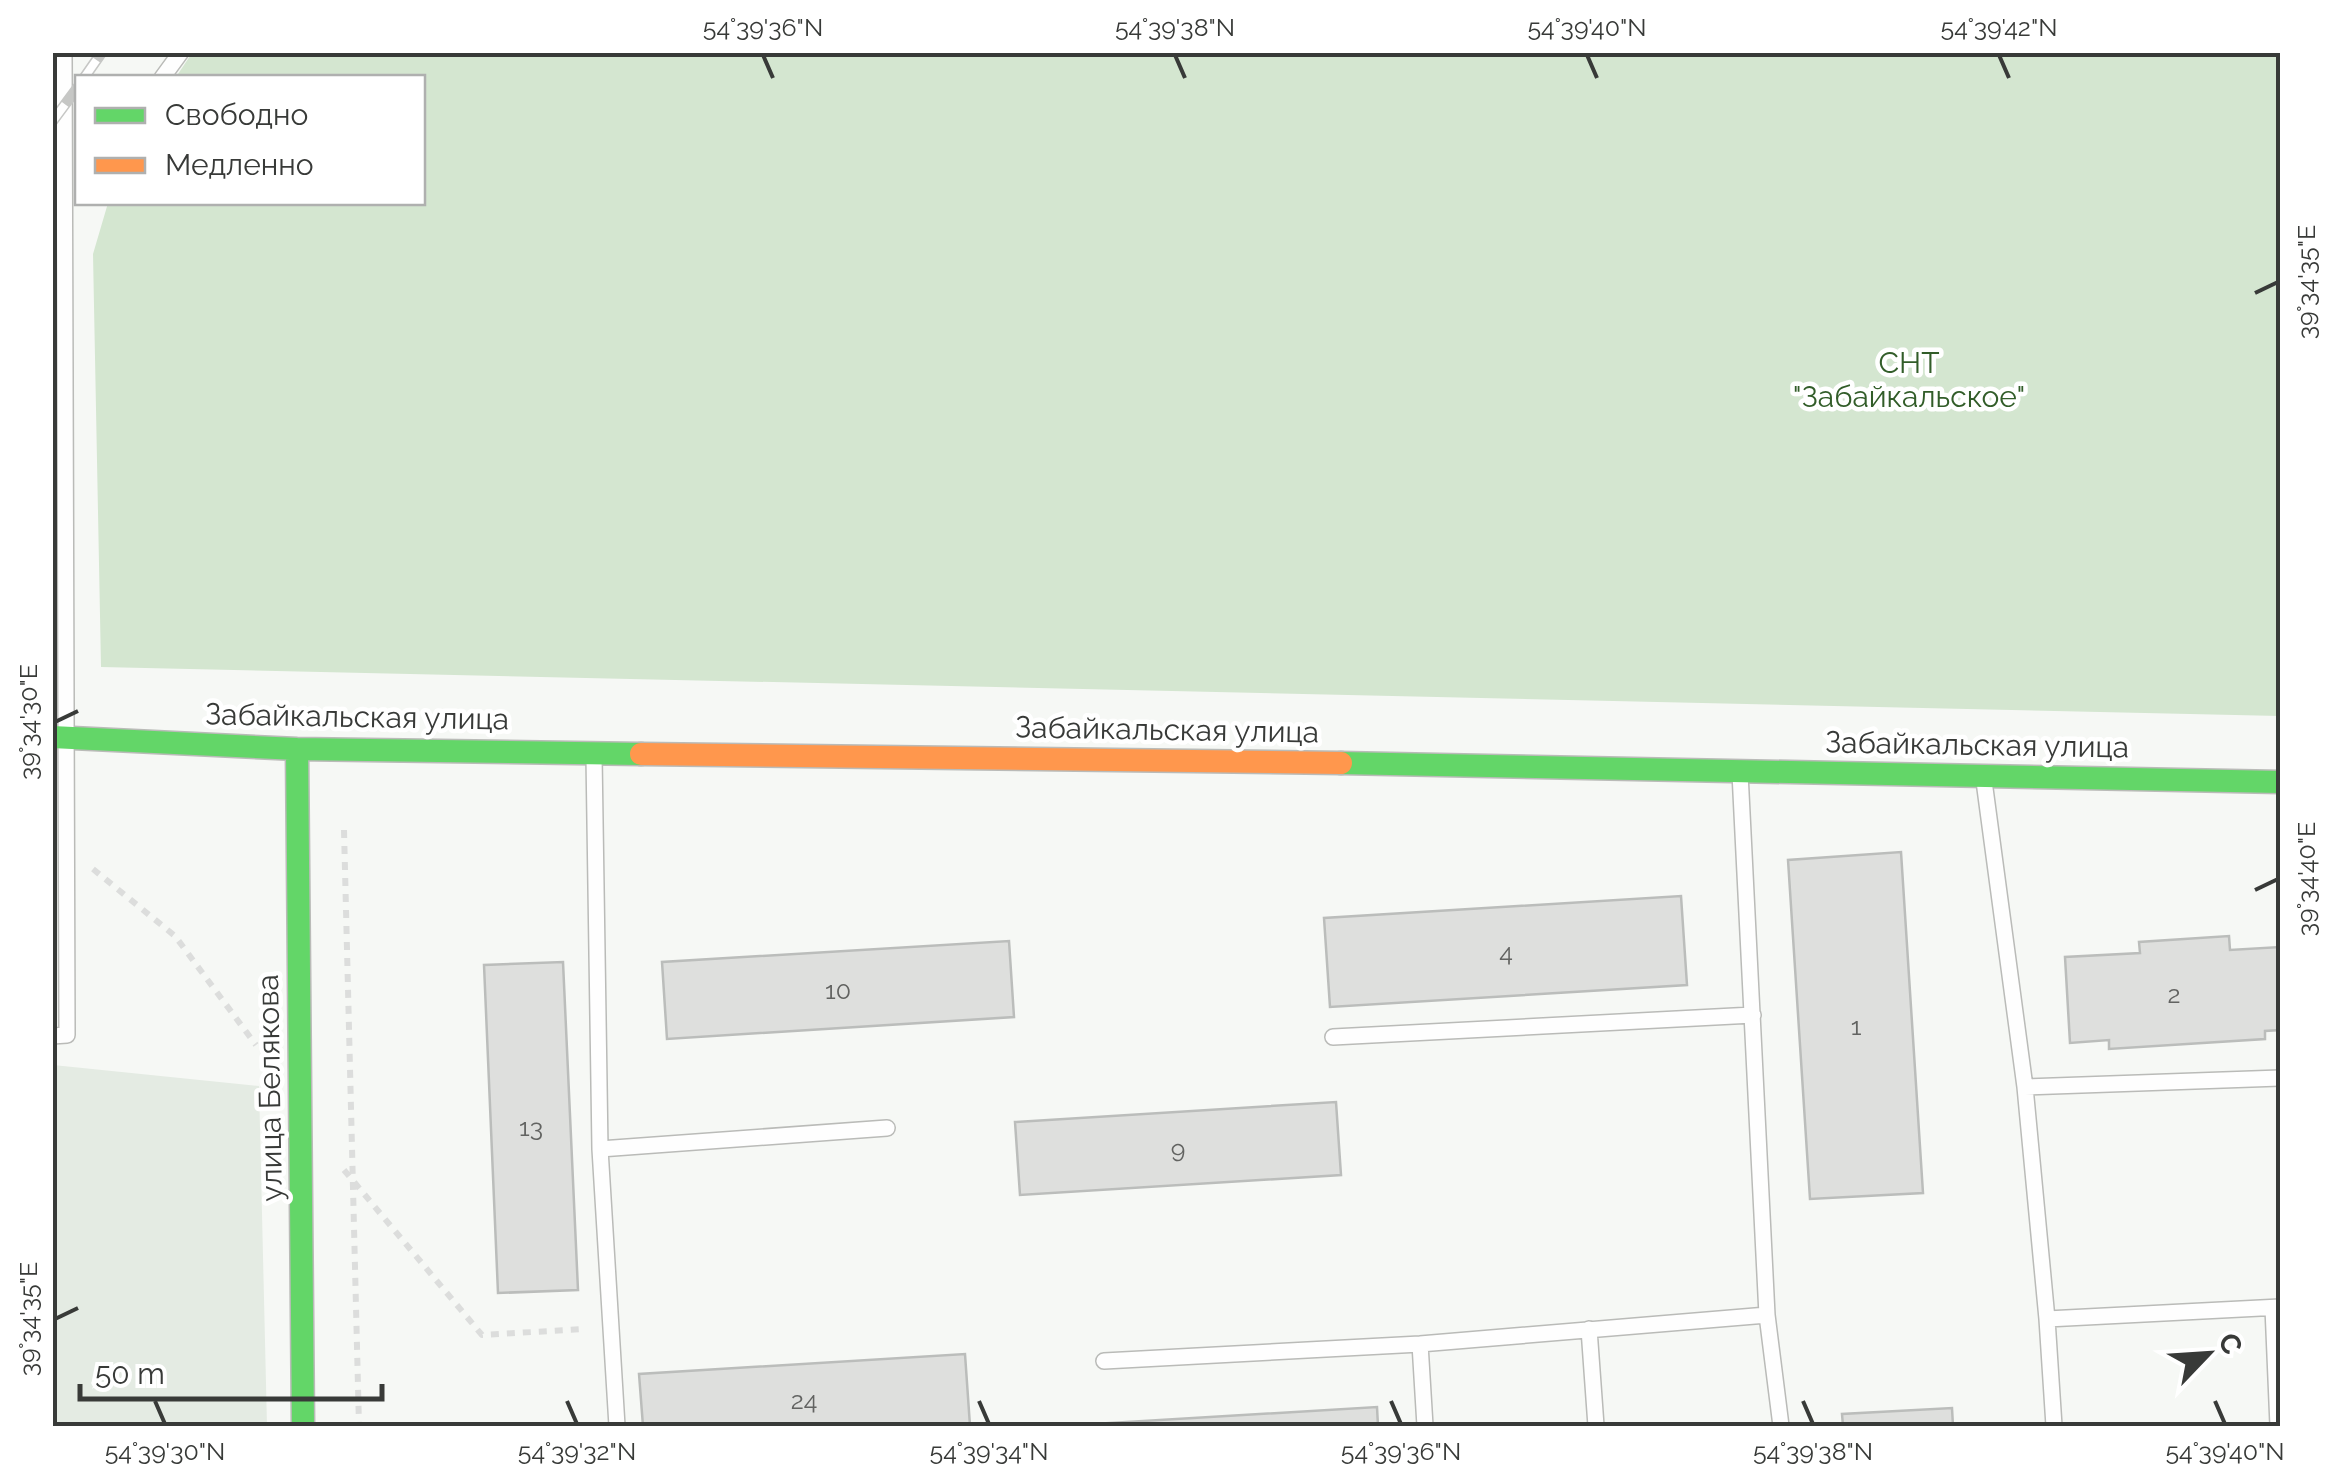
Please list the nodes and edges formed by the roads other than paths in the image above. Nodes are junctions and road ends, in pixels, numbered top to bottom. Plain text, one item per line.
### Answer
1 (64, 52) edge
2 (181, 52) edge
3 (164, 75) edge
4 (75, 188) edge
5 (65, 200) junction
6 (60, 737) edge
7 (296, 749) junction
8 (594, 752) junction
9 (1739, 769) junction
10 (1984, 777) junction
11 (2280, 782) edge
12 (1752, 1015) junction
13 (52, 1036) edge
14 (1333, 1037) dead end
15 (2280, 1078) edge
16 (2025, 1087) junction
17 (887, 1128) dead end
18 (600, 1149) junction
19 (2277, 1308) edge
20 (1767, 1316) junction
21 (2047, 1320) junction
22 (1589, 1329) junction
23 (1420, 1344) junction
24 (1104, 1361) dead end
25 (304, 1426) edge
26 (617, 1426) edge
27 (1425, 1426) edge
28 (1596, 1426) edge
29 (1781, 1426) edge
30 (2054, 1426) edge
31 (2278, 1426) edge

1 - 5 lane
2 - 3 lane
4 - 5 lane
5 - 6 lane
6 - 7 street, Забайкальская улица
6 - 13 lane
7 - 8 street, Забайкальская улица
7 - 25 street, улица Белякова
8 - 9 street, Забайкальская улица
8 - 18 lane
9 - 10 street, Забайкальская улица
9 - 12 lane
10 - 11 street, Забайкальская улица
10 - 16 lane
12 - 14 lane
12 - 20 lane
15 - 16 lane
16 - 21 lane
17 - 18 lane
18 - 26 lane
19 - 21 lane
19 - 31 lane
20 - 22 lane
20 - 29 lane
21 - 30 lane
22 - 23 lane
22 - 28 lane
23 - 24 lane
23 - 27 lane

